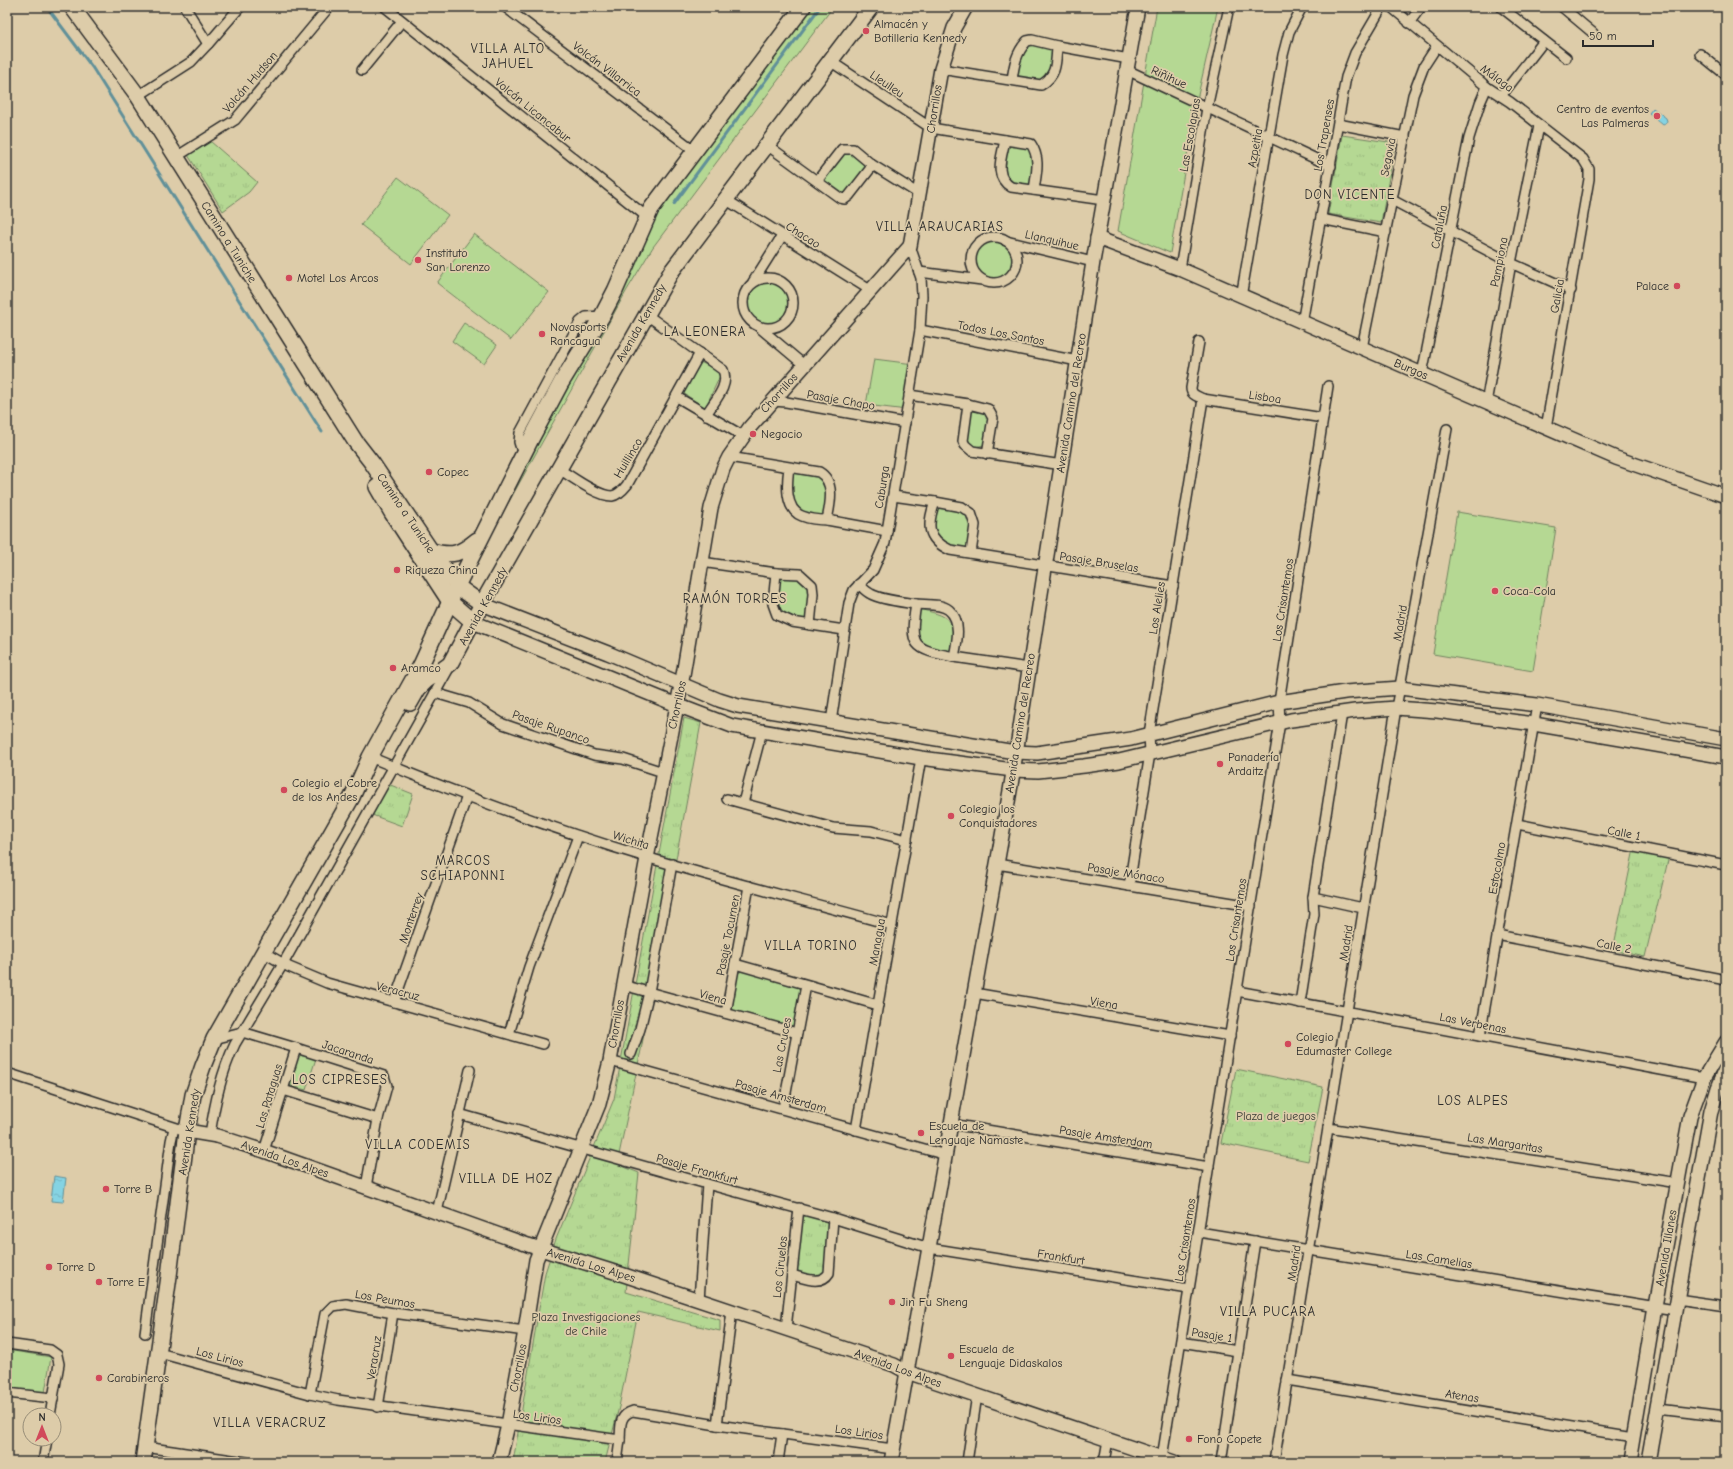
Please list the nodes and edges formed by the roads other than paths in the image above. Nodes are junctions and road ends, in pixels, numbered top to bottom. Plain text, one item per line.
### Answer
1 (65, 7) edge
2 (72, 7) edge
3 (81, 7) edge
4 (185, 7) edge
5 (240, 7) edge
6 (329, 7) edge
7 (385, 7) edge
8 (505, 7) edge
9 (803, 7) edge
10 (871, 7) edge
11 (966, 7) edge
12 (1138, 7) edge
13 (1229, 7) edge
14 (1302, 7) edge
15 (1382, 7) edge
16 (1391, 7) edge
17 (1421, 7) edge
18 (1562, 7) edge
19 (1506, 8) edge
20 (402, 21) junction
21 (1409, 23) junction
22 (90, 30) junction
23 (1593, 33) dead end
24 (1544, 41) junction
25 (208, 44) junction
26 (100, 45) junction
27 (1057, 46) junction
28 (1437, 46) junction
29 (1700, 54) dead end
30 (1566, 58) dead end
31 (830, 61) junction
32 (1128, 64) junction
33 (941, 68) junction
34 (362, 70) dead end
35 (1726, 75) edge
36 (1012, 80) junction
37 (1487, 87) junction
38 (138, 96) junction
39 (1501, 96) junction
40 (1207, 108) junction
41 (1338, 124) junction
42 (1539, 126) junction
43 (931, 128) junction
44 (1269, 137) junction
45 (1405, 137) junction
46 (1005, 140) junction
47 (767, 145) junction
48 (695, 151) junction
49 (176, 157) junction
50 (871, 164) junction
51 (1331, 166) junction
52 (1589, 168) joint
53 (817, 181) junction
54 (1034, 190) junction
55 (919, 194) junction
56 (725, 199) junction
57 (1104, 200) junction
58 (1392, 200) junction
59 (647, 216) junction
60 (1321, 219) junction
61 (1450, 230) junction
62 (1386, 232) junction
63 (782, 236) junction
64 (1098, 238) junction
65 (1006, 241) junction
66 (910, 246) junction
67 (1093, 262) junction
68 (1510, 262) junction
69 (1180, 269) junction
70 (919, 272) junction
71 (982, 280) junction
72 (752, 284) junction
73 (870, 290) junction
74 (1571, 290) junction
75 (1241, 297) junction
76 (647, 314) junction
77 (1302, 323) junction
78 (760, 328) junction
79 (920, 330) junction
80 (1199, 342) dead end
81 (1362, 348) junction
82 (700, 353) junction
83 (1078, 361) junction
84 (804, 365) junction
85 (1422, 374) junction
86 (1328, 386) dead end
87 (909, 395) junction
88 (677, 397) junction
89 (1203, 399) junction
90 (773, 401) junction
91 (1486, 402) junction
92 (968, 404) junction
93 (706, 415) junction
94 (1323, 418) junction
95 (905, 423) junction
96 (1546, 428) junction
97 (1447, 429) dead end
98 (743, 436) junction
99 (355, 441) junction
100 (987, 454) junction
101 (729, 457) junction
102 (1062, 465) junction
103 (789, 467) junction
104 (559, 469) junction
105 (893, 496) junction
106 (1726, 496) edge
107 (935, 502) junction
108 (827, 520) junction
109 (887, 531) junction
110 (481, 537) junction
111 (431, 551) junction
112 (971, 554) junction
113 (702, 562) junction
114 (1046, 566) junction
115 (776, 573) junction
116 (859, 584) junction
117 (457, 586) junction
118 (1173, 586) junction
119 (450, 602) junction
120 (482, 604) junction
121 (916, 604) junction
122 (473, 622) junction
123 (810, 625) junction
124 (547, 630) junction
125 (844, 630) junction
126 (539, 648) junction
127 (954, 657) junction
128 (450, 664) junction
129 (1029, 668) junction
130 (681, 684) junction
131 (1400, 688) junction
132 (435, 693) junction
133 (1279, 702) junction
134 (677, 705) junction
135 (1537, 705) junction
136 (1396, 708) junction
137 (1342, 713) junction
138 (831, 722) junction
139 (1280, 722) junction
140 (1534, 724) junction
141 (762, 731) junction
142 (1149, 734) junction
143 (1726, 739) edge
144 (1016, 752) junction
145 (1150, 753) junction
146 (1726, 757) edge
147 (921, 758) junction
148 (374, 759) junction
149 (393, 767) junction
150 (1013, 770) junction
151 (663, 772) junction
152 (466, 796) junction
153 (727, 799) dead end
154 (743, 803) junction
155 (1517, 824) junction
156 (578, 836) junction
157 (907, 840) junction
158 (647, 858) junction
159 (672, 864) junction
160 (997, 864) junction
161 (1726, 864) edge
162 (750, 886) junction
163 (1129, 886) junction
164 (1313, 897) junction
165 (1251, 906) junction
166 (1364, 908) junction
167 (892, 925) junction
168 (1497, 935) junction
169 (263, 952) junction
170 (283, 964) junction
171 (735, 964) junction
172 (1726, 980) edge
173 (623, 985) junction
174 (806, 985) junction
175 (1237, 991) junction
176 (649, 992) junction
177 (974, 993) junction
178 (394, 1002) junction
179 (1300, 1003) junction
180 (878, 1005) junction
181 (1347, 1011) junction
182 (726, 1013) junction
183 (242, 1032) junction
184 (797, 1033) junction
185 (509, 1034) junction
186 (1230, 1036) junction
187 (1480, 1036) junction
188 (214, 1039) junction
189 (1726, 1042) edge
190 (543, 1044) dead end
191 (296, 1048) junction
192 (631, 1054) dead end
193 (610, 1061) junction
194 (1726, 1068) edge
195 (470, 1070) dead end
196 (7, 1073) edge
197 (1704, 1078) junction
198 (1722, 1089) edge
199 (283, 1090) junction
200 (783, 1109) junction
201 (459, 1114) junction
202 (378, 1118) junction
203 (951, 1124) junction
204 (1328, 1128) junction
205 (181, 1129) junction
206 (856, 1130) junction
207 (210, 1134) junction
208 (582, 1148) junction
209 (264, 1151) junction
210 (946, 1155) junction
211 (1209, 1166) junction
212 (1678, 1183) junction
213 (707, 1184) junction
214 (366, 1187) junction
215 (799, 1208) junction
216 (437, 1212) junction
217 (833, 1218) junction
218 (1199, 1232) junction
219 (158, 1238) junction
220 (173, 1240) junction
221 (1255, 1241) junction
222 (929, 1248) junction
223 (540, 1249) junction
224 (1308, 1250) junction
225 (156, 1255) junction
226 (171, 1257) junction
227 (792, 1276) junction
228 (1190, 1289) junction
229 (699, 1300) junction
230 (1676, 1304) junction
231 (1655, 1306) junction
232 (1726, 1306) edge
233 (732, 1311) junction
234 (393, 1313) junction
235 (786, 1329) junction
236 (525, 1331) junction
237 (145, 1333) dead end
238 (1181, 1342) junction
239 (7, 1344) edge
240 (1238, 1351) junction
241 (158, 1353) junction
242 (907, 1372) junction
243 (1287, 1380) junction
244 (7, 1393) edge
245 (310, 1394) junction
246 (977, 1395) junction
247 (53, 1398) junction
248 (51, 1407) edge
249 (378, 1407) junction
250 (1658, 1409) junction
251 (1726, 1417) edge
252 (508, 1425) junction
253 (717, 1425) junction
254 (782, 1434) junction
255 (1633, 1437) junction
256 (620, 1440) junction
257 (1108, 1440) junction
258 (46, 1447) edge
259 (144, 1455) edge
260 (892, 1456) edge
261 (229, 1461) edge
262 (1169, 1461) edge
263 (43, 1462) edge
264 (246, 1462) edge
265 (499, 1462) edge
266 (617, 1462) edge
267 (778, 1462) edge
268 (967, 1462) edge
269 (1104, 1462) edge
270 (1221, 1462) edge
271 (1274, 1462) edge
272 (1629, 1462) edge
273 (1648, 1462) edge

1 - 22 street, Camino a Tuniche
2 - 22 main road, Camino a Tuniche
3 - 26 street, Camino a Tuniche
4 - 25 street
5 - 25 street
6 - 49 street, Volcán Hudson
7 - 20 street, Volcán Licancabur
8 - 48 street, Volcán Villarrica
9 - 48 main road, Avenida Kennedy
10 - 31 main road, Avenida Kennedy
11 - 33 street, Chorrillos
12 - 32 street, Avenida Camino del Recreo
13 - 40 street, Las Escolapias
14 - 44 street, Azpeitia
15 - 41 street, Los Trapenses
16 - 21 street, Málaga
17 - 21 street
18 - 23 street
19 - 24 street
20 - 34 street
20 - 59 street, Volcán Licancabur
21 - 28 street, Málaga
22 - 26 main road, Camino a Tuniche
24 - 30 street
24 - 39 street
25 - 38 street
26 - 38 main road, Camino a Tuniche
27 - 32 street, Riñihue
27 - 36 street
27 - 36 street
28 - 37 street, Málaga
28 - 45 street, Segovia
29 - 35 street
31 - 43 street, Lleulleu
31 - 47 main road, Avenida Kennedy
32 - 40 street, Riñihue
32 - 57 street, Avenida Camino del Recreo
33 - 36 street
33 - 43 street, Chorrillos
37 - 39 street, Málaga
37 - 61 street, Cataluña
38 - 49 main road, Camino a Tuniche
39 - 42 street, Málaga
40 - 44 street, Riñihue
40 - 69 street, Las Escolapias
41 - 45 street
41 - 51 street, Los Trapenses
42 - 52 street, Málaga
42 - 68 street, Pampiona
43 - 46 street
43 - 55 street, Chorrillos
44 - 51 street, Riñihue
44 - 75 street, Azpeitia
45 - 58 street, Segovia
46 - 54 street
46 - 54 street
47 - 53 street
47 - 56 main road, Avenida Kennedy
48 - 59 main road, Avenida Kennedy
49 - 99 main road, Camino a Tuniche
50 - 53 street
50 - 53 street
50 - 55 street
51 - 60 street, Los Trapenses
52 - 74 street, Galicia
54 - 57 street
55 - 66 street, Chorrillos
56 - 63 street, Chacao
56 - 76 main road, Avenida Kennedy
57 - 64 street, Avenida Camino del Recreo
58 - 61 street
58 - 62 street, Segovia
59 - 110 main road, Avenida Kennedy
60 - 62 street
60 - 77 street, Los Trapenses
61 - 68 street
61 - 85 street, Cataluña
62 - 81 street, Segovia
63 - 72 street
63 - 73 street, Chacao
64 - 67 street, Avenida Camino del Recreo
64 - 69 street, Burgos
65 - 67 street, Llanquihue
65 - 71 street
65 - 71 street
66 - 70 street, Caburga
66 - 73 street, Chorrillos
67 - 83 street, Avenida Camino del Recreo
68 - 74 street
68 - 91 street, Pampiona
69 - 75 street, Burgos
70 - 71 street
70 - 79 street, Caburga
72 - 78 street
72 - 78 street
73 - 84 street, Chorrillos
74 - 96 street, Galicia
75 - 77 street, Burgos
76 - 82 street
76 - 104 main road, Avenida Kennedy
77 - 81 street, Burgos
78 - 84 street
79 - 83 street, Todos Los Santos
79 - 87 street, Caburga
80 - 89 street
81 - 85 street, Burgos
82 - 88 street, Huillinco
82 - 93 street
83 - 102 street, Avenida Camino del Recreo
84 - 90 street, Chorrillos
85 - 91 street, Burgos
86 - 94 street, Los Crisantemos
87 - 92 street
87 - 95 street, Caburga
88 - 93 street
88 - 104 street, Huillinco
89 - 94 street, Lisboa
89 - 118 street, Los Alelies
90 - 95 street, Pasaje Chapo
90 - 98 street, Chorrillos
91 - 96 street, Burgos
92 - 100 street
92 - 100 street
93 - 98 street
94 - 133 street, Los Crisantemos
95 - 105 street, Caburga
96 - 106 street, Burgos
97 - 131 street, Madrid
98 - 101 street, Chorrillos
99 - 111 main road, Camino a Tuniche
99 - 119 main road, Camino a Tuniche
100 - 102 street
101 - 103 street
101 - 113 street, Chorrillos
102 - 114 street, Avenida Camino del Recreo
103 - 108 street
103 - 108 street
104 - 120 main road, Avenida Kennedy
105 - 107 street
105 - 109 street, Caburga
107 - 112 street
107 - 112 street
108 - 109 street
109 - 116 street, Caburga
110 - 111 main road
110 - 117 main road, Avenida Kennedy
111 - 117 main road, Camino a Tuniche
112 - 114 street, Pasaje Bruselas
113 - 115 street
113 - 130 street, Chorrillos
114 - 118 street, Pasaje Bruselas
114 - 129 street, Avenida Camino del Recreo
115 - 123 street
115 - 123 street
116 - 121 street
116 - 125 street, Caburga
117 - 119 main road, Avenida Kennedy
117 - 120 main road, Camino a Tuniche
118 - 142 street, Los Alelies
119 - 122 main road, Camino a Tuniche
119 - 148 main road, Avenida Kennedy
120 - 122 main road, Avenida Kennedy
120 - 124 street
121 - 127 street
121 - 127 street
122 - 126 street
122 - 128 main road, Avenida Kennedy
123 - 125 street
124 - 126 street
124 - 130 street
125 - 138 street, Caburga
126 - 134 street
127 - 129 street
128 - 132 street, Avenida Kennedy
128 - 148 main road, Avenida Kennedy
129 - 144 street, Avenida Camino del Recreo
130 - 134 street, Chorrillos
130 - 138 street
131 - 133 street
131 - 135 street
131 - 136 street, Madrid
132 - 149 street, Avenida Kennedy
132 - 151 street, Pasaje Rupanco
133 - 139 street, Los Crisantemos
133 - 142 street
134 - 141 street
134 - 151 street, Chorrillos
135 - 140 street, Estocolmo
135 - 143 street
136 - 137 street
136 - 140 street
136 - 166 street, Madrid
137 - 139 street
137 - 164 street
138 - 144 street
139 - 145 street
139 - 165 street, Los Crisantemos
140 - 146 street
140 - 155 street, Estocolmo
141 - 147 street
141 - 154 street
142 - 144 street
142 - 145 street, Los Alelies
144 - 150 street, Avenida Camino del Recreo
145 - 150 street
145 - 163 street, Los Alelies
147 - 150 street
147 - 157 street, Managua
148 - 149 street, Wichita
148 - 169 main road, Avenida Kennedy
149 - 152 street, Wichita
149 - 170 street, Avenida Kennedy
150 - 160 street, Avenida Camino del Recreo
151 - 158 street, Chorrillos
152 - 156 street, Wichita
152 - 178 street, Monterrey
153 - 154 street
154 - 157 street
155 - 161 street, Calle 1
155 - 168 street, Estocolmo
156 - 158 street, Wichita
156 - 185 street
157 - 167 street, Managua
158 - 159 street, Wichita
158 - 173 street, Chorrillos
159 - 162 street, Wichita
159 - 176 street
160 - 163 street, Pasaje Mónaco
160 - 177 street, Avenida Camino del Recreo
162 - 167 street, Wichita
162 - 171 street, Pasaje Tocumen
163 - 165 street, Pasaje Mónaco
164 - 166 street
164 - 179 street
165 - 175 street, Los Crisantemos
166 - 181 street, Madrid
167 - 180 street, Managua
168 - 172 street, Calle 2
168 - 187 street, Estocolmo
169 - 170 street, Veracruz
169 - 188 main road, Avenida Kennedy
170 - 178 street, Veracruz
170 - 183 street, Avenida Kennedy
171 - 174 street
171 - 182 street, Pasaje Tocumen
173 - 176 street, Viena
173 - 193 street, Chorrillos
174 - 180 street
174 - 184 street, Las Cruces
175 - 179 street, Las Verbenas
175 - 186 street, Los Crisantemos
176 - 182 street, Viena
176 - 192 street
177 - 186 street, Viena
177 - 203 street, Avenida Camino del Recreo
178 - 185 street, Veracruz
179 - 181 street, Las Verbenas
180 - 206 street, Managua
181 - 187 street, Las Verbenas
181 - 204 street, Madrid
182 - 184 street, Viena
183 - 188 street
183 - 191 street, Jacaranda
183 - 207 street, Avenida Kennedy
184 - 200 street, Las Cruces
185 - 190 street, Veracruz
186 - 211 street, Los Crisantemos
187 - 197 street, Las Verbenas
188 - 205 main road, Avenida Kennedy
189 - 197 street, Avenida Illanes
191 - 199 street, Las Pataguas
191 - 202 street, Jacaranda
193 - 200 street, Pasaje Amsterdam
193 - 208 street, Chorrillos
194 - 198 street, Avenida Illanes
195 - 201 street
196 - 205 street, Avenida Los Alpes
197 - 212 street, Avenida Illanes
198 - 230 street, Avenida Illanes
199 - 202 street
199 - 209 street, Las Pataguas
200 - 206 street, Pasaje Amsterdam
201 - 208 street, Pasaje Frankfurt
201 - 216 street
202 - 214 street, Jacaranda
203 - 210 street, Avenida Camino del Recreo
203 - 211 street, Pasaje Amsterdam
204 - 212 street, Las Margaritas
204 - 224 street, Madrid
205 - 207 street, Avenida Los Alpes
205 - 219 street, Avenida Kennedy
205 - 220 main road, Avenida Kennedy
206 - 210 street, Pasaje Amsterdam
207 - 209 street, Avenida Los Alpes
208 - 213 street, Pasaje Frankfurt
208 - 223 street, Chorrillos
209 - 214 street, Avenida Los Alpes
210 - 222 street, Avenida Camino del Recreo
211 - 218 street, Los Crisantemos
212 - 231 street, Avenida Illanes
213 - 215 street, Pasaje Frankfurt
213 - 229 street
214 - 216 street, Avenida Los Alpes
215 - 217 street, Pasaje Frankfurt
215 - 227 street, Los Ciruelos
216 - 223 street, Avenida Los Alpes
217 - 222 street, Pasaje Frankfurt
217 - 227 street
218 - 221 street, Las Camelias
218 - 228 street, Los Crisantemos
219 - 220 street
219 - 225 street, Avenida Kennedy
220 - 226 main road, Avenida Kennedy
221 - 224 street, Las Camelias
221 - 240 street
222 - 228 street, Frankfurt
222 - 242 street, Avenida Camino del Recreo
223 - 229 street, Avenida Los Alpes
223 - 236 street, Chorrillos
224 - 231 street, Las Camelias
224 - 243 street, Madrid
225 - 226 street
225 - 237 street, Avenida Kennedy
226 - 241 main road, Avenida Kennedy
227 - 235 street, Los Ciruelos
228 - 238 street, Los Crisantemos
229 - 233 street, Avenida Los Alpes
230 - 231 street, Las Camelias
230 - 232 street, Las Camelias
230 - 250 street, Avenida Illanes
231 - 255 street, Avenida Illanes
233 - 235 street, Avenida Los Alpes
233 - 253 street
234 - 236 street, Los Peumos
234 - 245 street, Los Peumos
234 - 249 street, Veracruz
235 - 242 street, Avenida Los Alpes
236 - 252 street, Chorrillos
238 - 240 street, Pasaje 1
238 - 262 street, Los Crisantemos
239 - 247 street
240 - 270 street
241 - 245 street, Los Lirios
241 - 259 main road, Avenida Kennedy
242 - 246 street, Avenida Los Alpes
242 - 260 street, Avenida Camino del Recreo
243 - 255 street, Atenas
243 - 271 street, Madrid
244 - 247 street
245 - 249 street, Los Lirios
246 - 257 street, Avenida Los Alpes
246 - 268 street
247 - 248 street
249 - 252 street, Los Lirios
250 - 251 street
250 - 273 street, Avenida Illanes
252 - 256 street, Los Lirios
252 - 265 street, Chorrillos
253 - 254 street, Los Lirios
253 - 256 street, Los Lirios
254 - 260 street, Los Lirios
254 - 267 street
255 - 272 street, Avenida Illanes
256 - 266 street
257 - 262 street, Avenida Los Alpes
257 - 269 street
258 - 263 street
259 - 261 street
261 - 264 street

